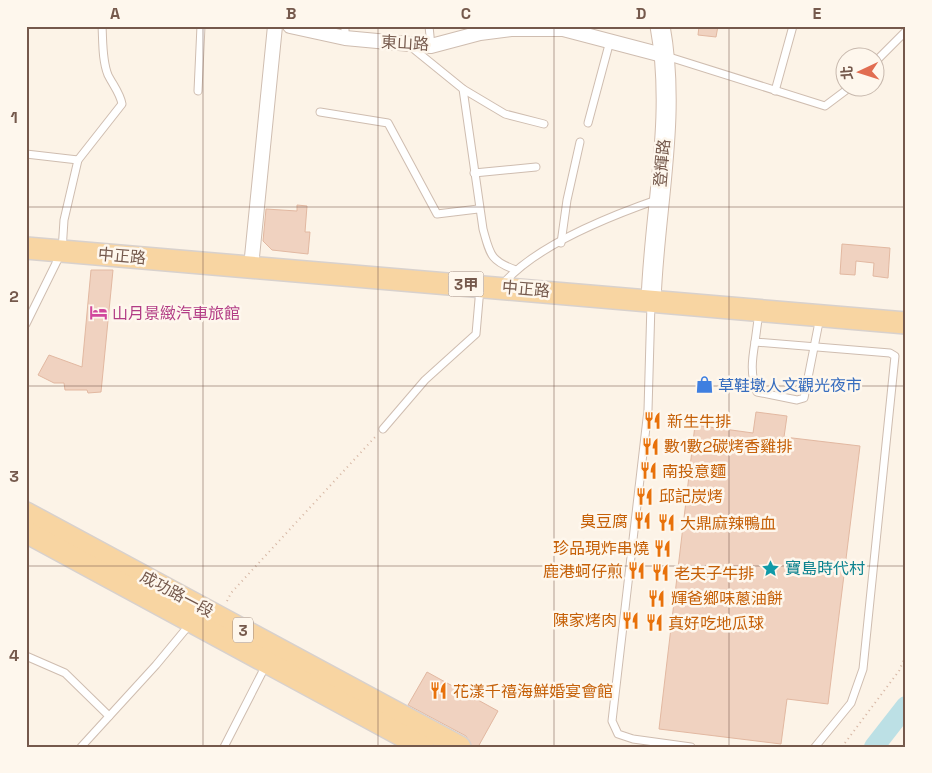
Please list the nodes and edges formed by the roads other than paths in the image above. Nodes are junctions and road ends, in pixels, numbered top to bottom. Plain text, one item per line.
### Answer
1 (102, 26) edge
2 (201, 26) edge
3 (275, 26) edge
4 (290, 26) edge
5 (429, 26) edge
6 (660, 26) edge
7 (793, 26) edge
8 (906, 31) edge
9 (345, 32) edge
10 (610, 41) junction
11 (410, 46) junction
12 (431, 46) junction
13 (884, 53) edge
14 (666, 56) junction
15 (463, 89) junction
16 (776, 90) junction
17 (198, 91) dead end
18 (836, 98) edge
19 (320, 112) dead end
20 (588, 123) dead end
21 (544, 124) dead end
22 (580, 142) dead end
23 (26, 154) edge
24 (78, 160) junction
25 (536, 167) dead end
26 (474, 173) junction
27 (660, 199) junction
28 (478, 209) junction
29 (561, 242) junction
30 (26, 248) edge
31 (62, 251) junction
32 (251, 267) junction
33 (516, 270) junction
34 (491, 286) junction
35 (651, 300) junction
36 (759, 310) junction
37 (820, 315) junction
38 (906, 323) edge
39 (26, 324) edge
40 (755, 342) junction
41 (814, 346) junction
42 (382, 430) road end
43 (26, 513) edge
44 (29, 536) edge
45 (220, 607) junction
46 (192, 622) junction
47 (26, 656) edge
48 (268, 663) junction
49 (110, 716) junction
50 (80, 747) edge
51 (224, 747) edge
52 (423, 747) edge
53 (460, 747) edge
54 (691, 747) edge
55 (815, 747) edge

1 - 24 lane
2 - 17 lane
3 - 32 street
4 - 9 street, 東山路
5 - 12 lane
6 - 14 street, 登輝路
7 - 16 lane
8 - 13 lane
9 - 11 street, 東山路
10 - 12 street, 東山路
10 - 14 street, 東山路
10 - 20 lane
11 - 12 street, 東山路
11 - 15 lane
14 - 16 lane
14 - 27 street, 登輝路
15 - 21 lane
15 - 26 lane
16 - 18 lane
19 - 28 lane
22 - 29 lane
23 - 24 lane
24 - 31 lane
25 - 26 lane
26 - 28 lane
27 - 29 lane
27 - 35 street, 登輝路
28 - 33 lane
29 - 33 lane
30 - 31 main road, 中正路 / 3甲
31 - 32 main road, 中正路 / 3甲
31 - 39 lane
32 - 34 main road, 中正路 / 3甲
33 - 34 lane
34 - 35 main road, 中正路 / 3甲
34 - 42 lane
35 - 36 main road, 中正路 / 3甲
35 - 54 lane
36 - 37 main road, 中正路 / 3甲
36 - 40 lane
37 - 38 main road, 中正路 / 3甲
37 - 41 lane
40 - 41 lane
40 - 41 lane
41 - 55 lane
43 - 45 main road, 成功路一段 / 3
44 - 46 main road, 成功路一段 / 3
45 - 46 lane
45 - 53 main road, 成功路一段 / 3
46 - 48 main road, 成功路一段 / 3
46 - 49 lane
47 - 49 lane
48 - 51 lane
48 - 52 main road, 成功路一段 / 3
49 - 50 lane

